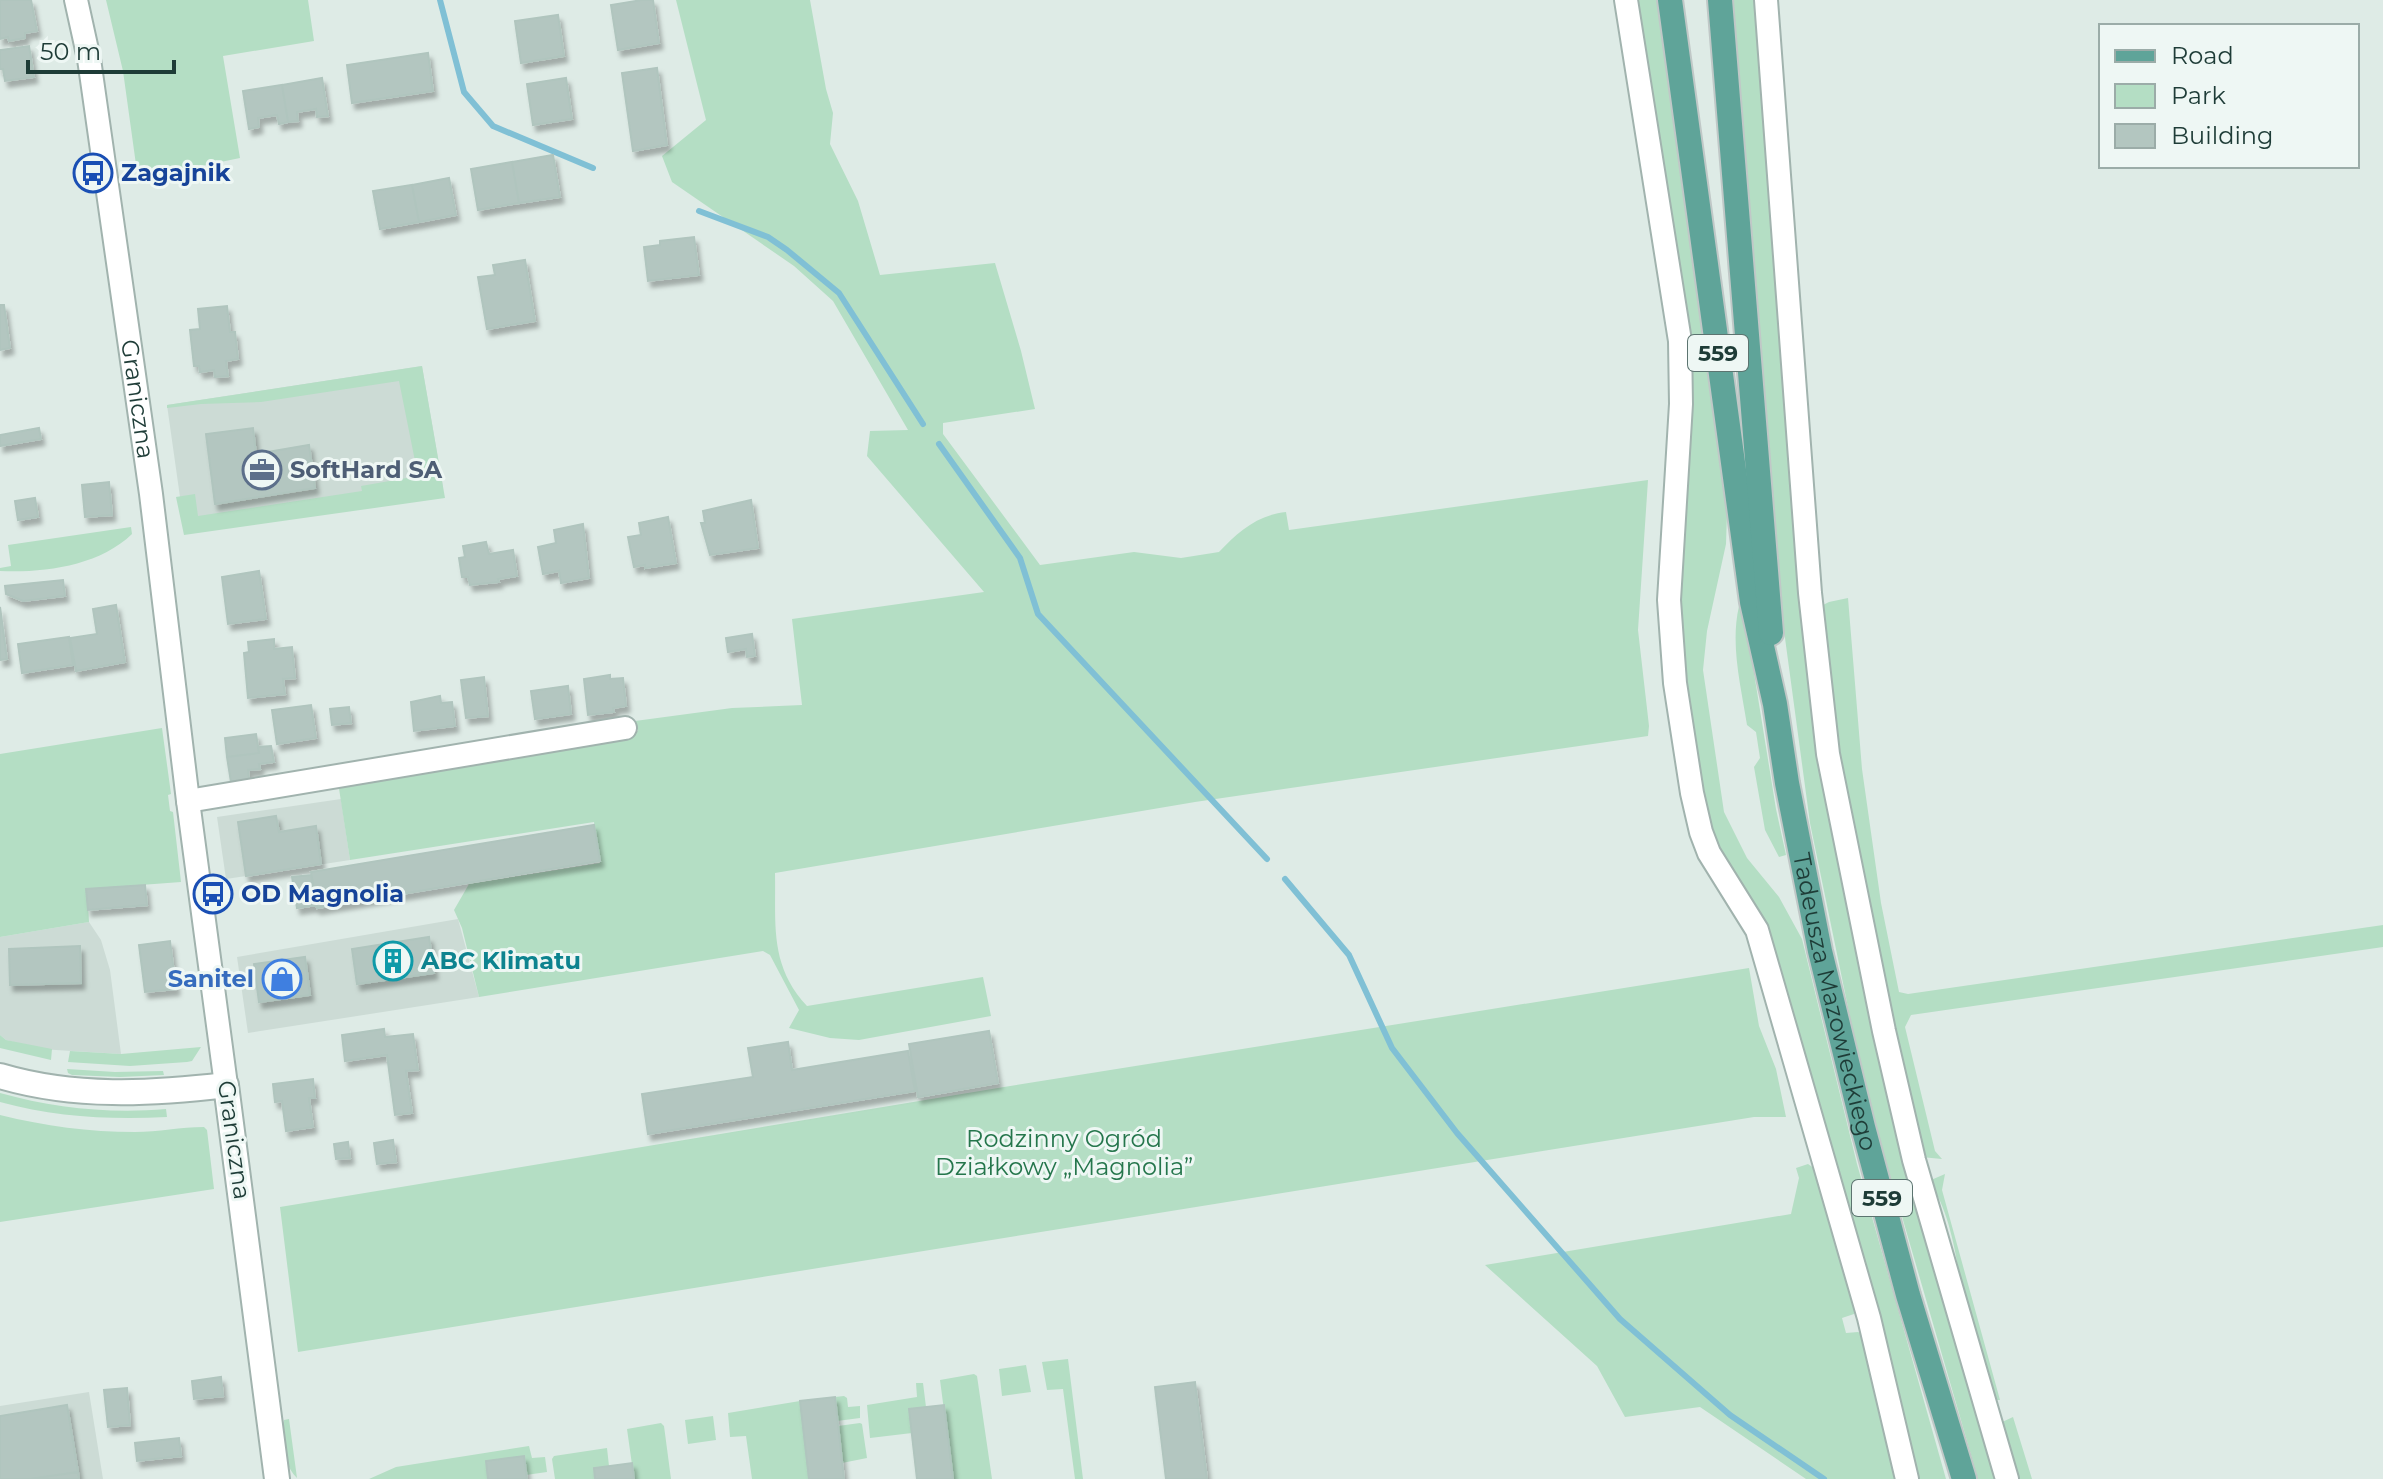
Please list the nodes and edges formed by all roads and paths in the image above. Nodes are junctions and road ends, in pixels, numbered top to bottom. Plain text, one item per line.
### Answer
1 (76, 0) edge
2 (1626, 0) edge
3 (1670, 0) edge
4 (1720, 0) edge
5 (1766, 0) edge
6 (1775, 704) junction
7 (625, 728) dead end
8 (188, 801) junction
9 (0, 1076) edge
10 (226, 1085) junction
11 (277, 1479) edge
12 (1907, 1479) edge
13 (1964, 1479) edge
14 (2007, 1479) edge

1 - 8 street, Graniczna
2 - 12 street
3 - 6 main road, Tadeusza Mazowieckiego / 559
4 - 6 main road, Tadeusza Mazowieckiego / 559
5 - 14 street
6 - 13 main road, Tadeusza Mazowieckiego / 559
7 - 8 street
8 - 10 street, Graniczna
9 - 10 street
10 - 11 street, Graniczna

